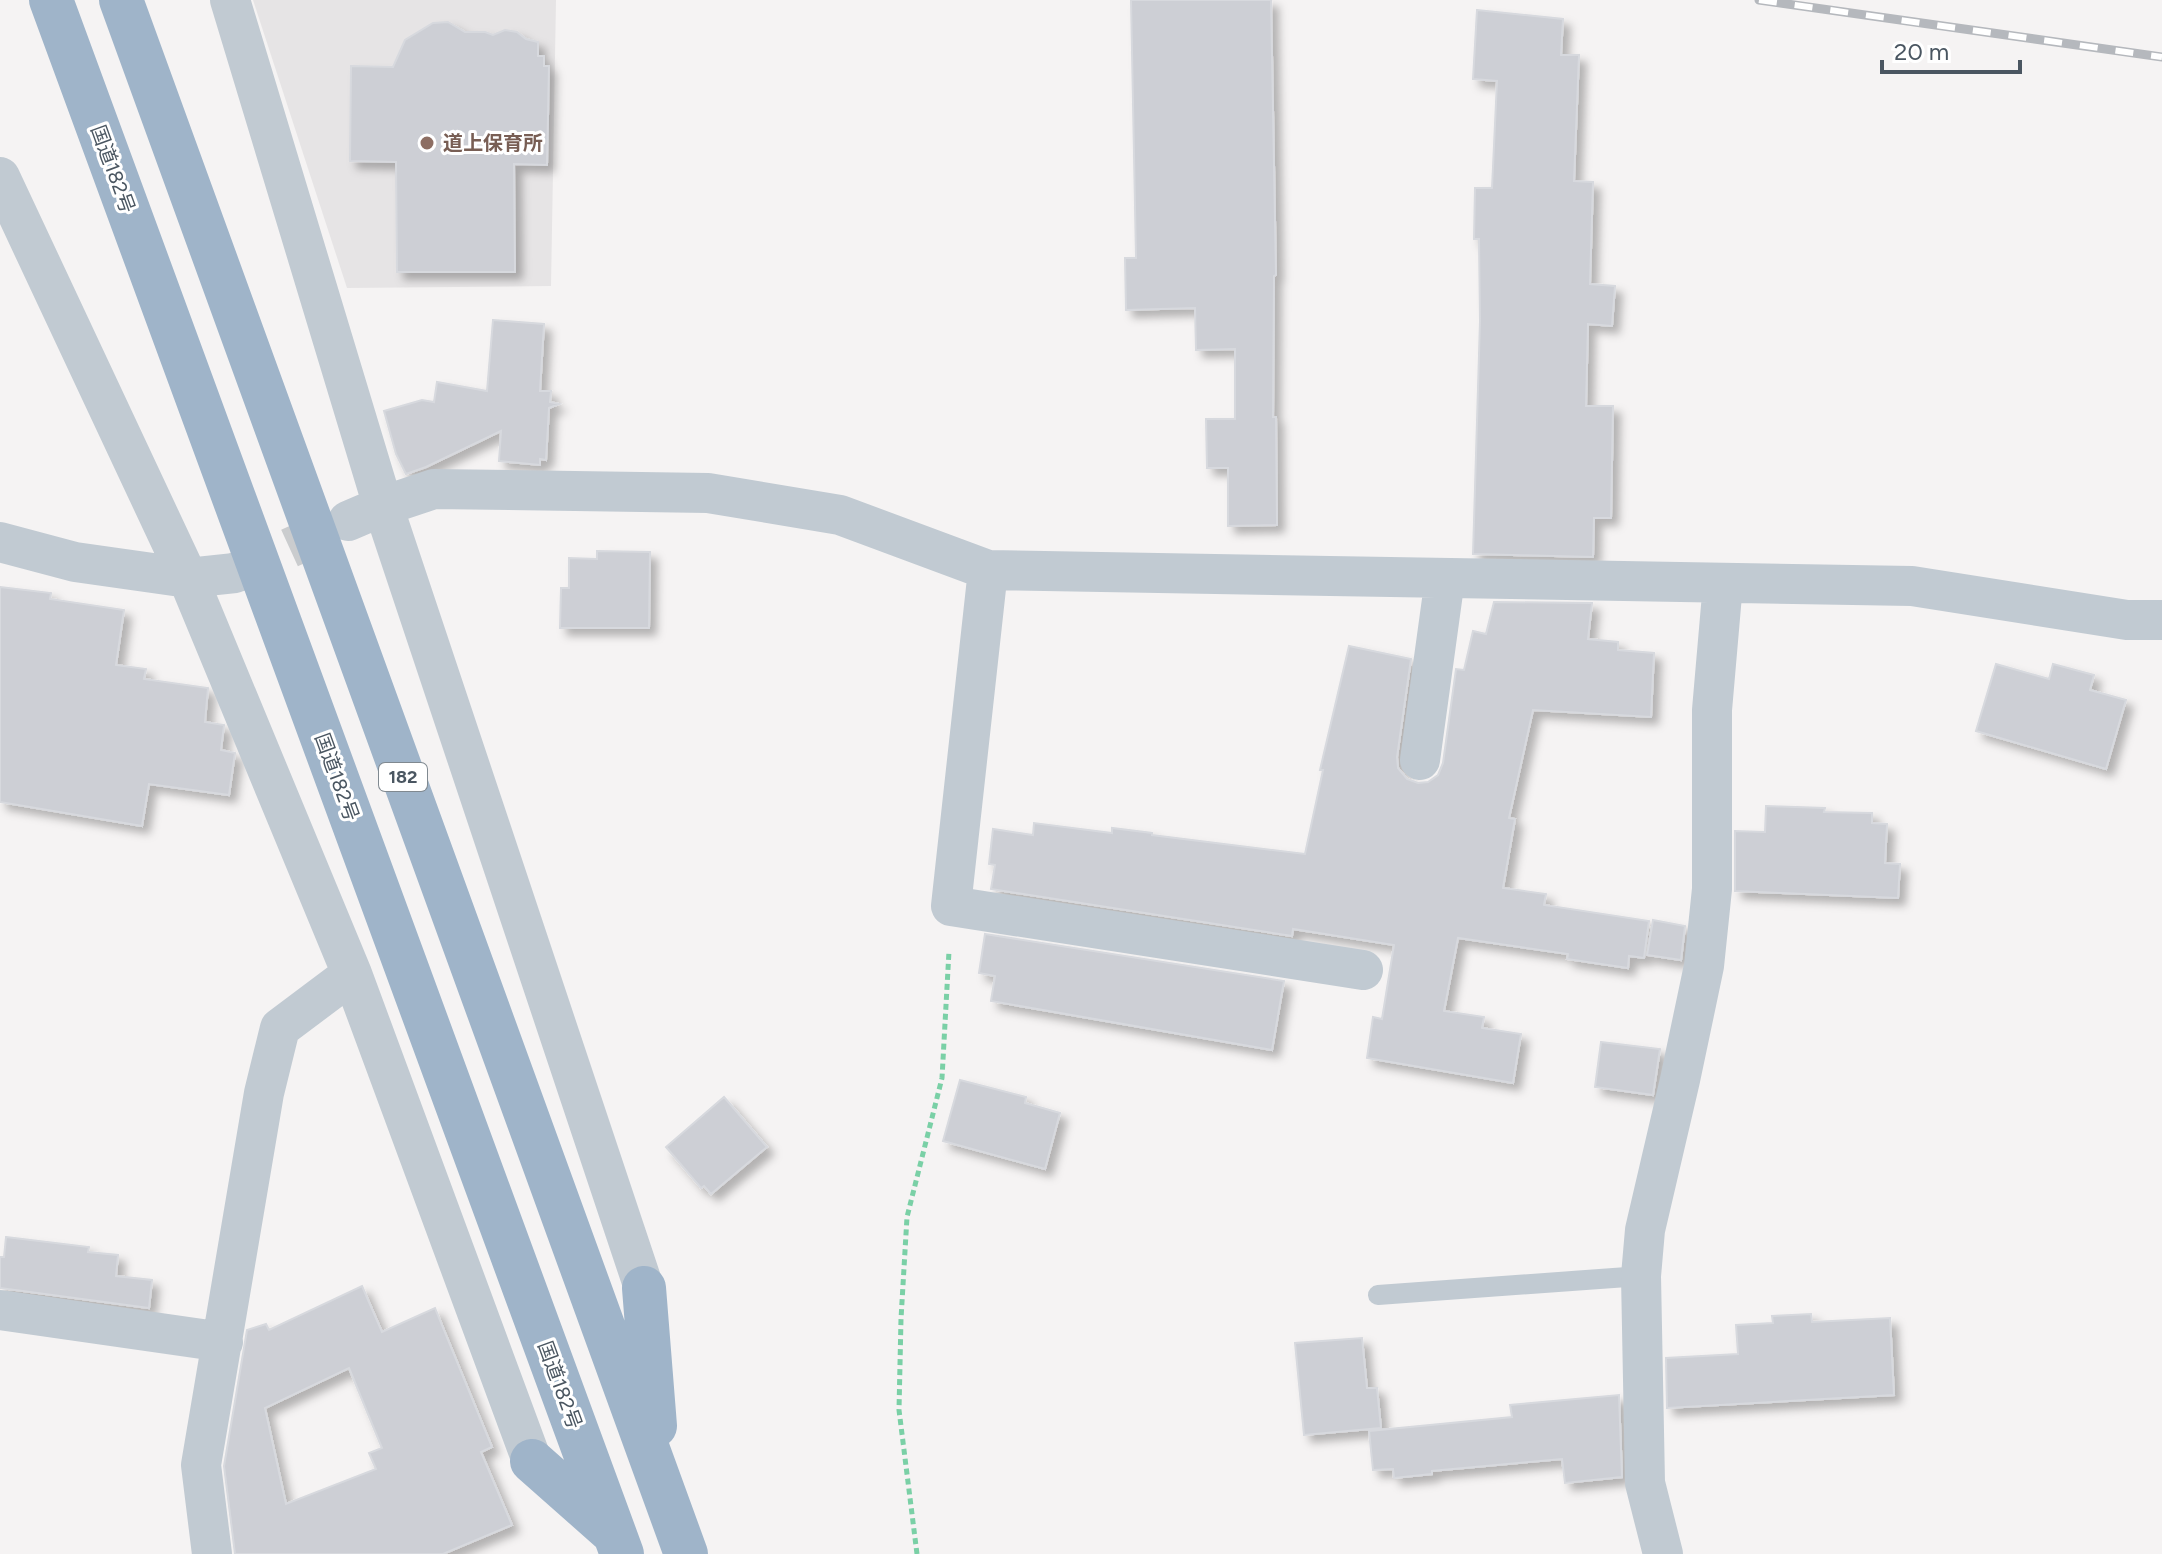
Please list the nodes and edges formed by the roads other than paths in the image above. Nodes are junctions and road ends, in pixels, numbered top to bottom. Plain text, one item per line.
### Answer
1 (121, 0) edge
2 (230, 0) edge
3 (53, 5) edge
4 (0, 177) edge
5 (366, 514) junction
6 (0, 542) edge
7 (988, 570) junction
8 (235, 573) tunnel mouth
9 (188, 578) junction
10 (1445, 578) junction
11 (1723, 583) junction
12 (2162, 620) edge
13 (1420, 760) dead end
14 (1363, 970) dead end
15 (352, 974) junction
16 (1641, 1276) junction
17 (644, 1288) joint
18 (1378, 1295) dead end
19 (0, 1310) edge
20 (223, 1342) junction
21 (532, 1461) joint
22 (659, 1482) junction
23 (618, 1544) edge
24 (212, 1554) edge
25 (686, 1554) edge
26 (1663, 1554) edge

1 - 22 highway, 182
2 - 5 street
3 - 23 highway, 国道182号
4 - 9 street
5 - 7 street
5 - 17 street
6 - 9 street
7 - 10 street
7 - 14 street
8 - 9 street
9 - 15 street
10 - 11 street
10 - 13 street
11 - 12 street
11 - 16 street
15 - 20 street
15 - 21 street
16 - 18 lane
16 - 26 street
17 - 22 highway
19 - 20 street
20 - 24 street
21 - 23 highway
22 - 25 highway, 182

